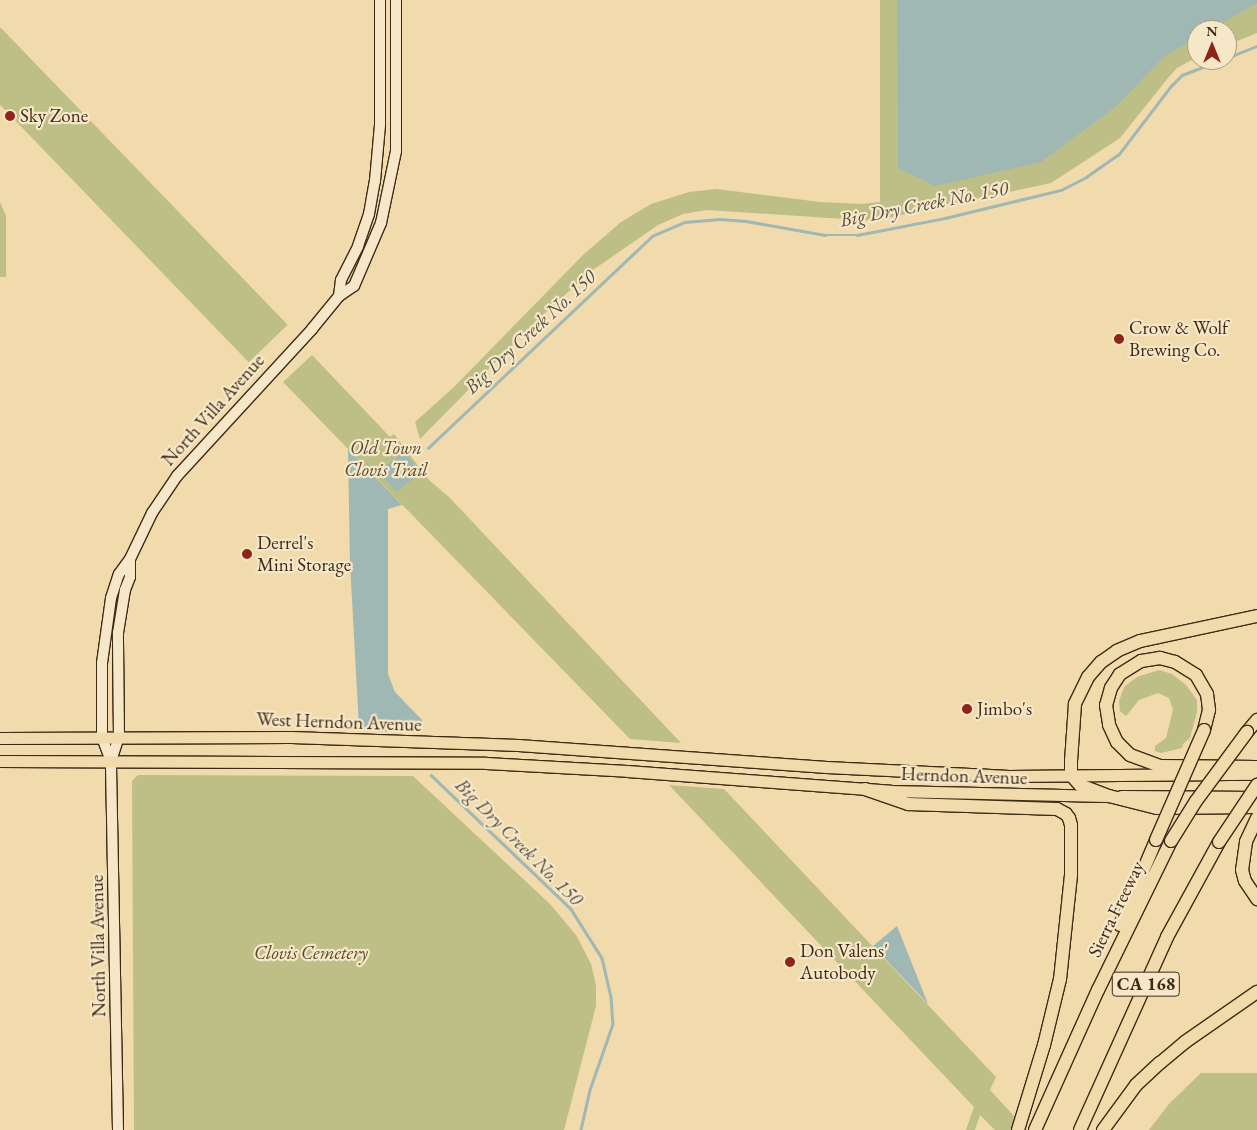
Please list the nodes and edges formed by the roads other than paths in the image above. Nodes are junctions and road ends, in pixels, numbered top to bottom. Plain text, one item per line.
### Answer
1 (380, 0) edge
2 (396, 0) edge
3 (339, 296) junction
4 (130, 559) junction
5 (1257, 616) edge
6 (1257, 720) edge
7 (102, 737) junction
8 (119, 737) junction
9 (0, 738) edge
10 (677, 755) joint
11 (0, 761) edge
12 (111, 761) junction
13 (1257, 767) edge
14 (671, 774) joint
15 (1257, 774) edge
16 (1071, 775) junction
17 (1257, 785) edge
18 (865, 789) junction
19 (1109, 796) junction
20 (1257, 797) edge
21 (1257, 807) edge
22 (1257, 818) edge
23 (1257, 899) edge
24 (1098, 990) junction
25 (1257, 992) edge
26 (118, 1130) edge
27 (1018, 1130) edge
28 (1035, 1130) edge
29 (1080, 1130) edge
30 (1103, 1130) edge

1 - 3 main road
2 - 3 main road, North Villa Avenue
3 - 4 main road, North Villa Avenue
4 - 7 main road, North Villa Avenue
4 - 8 main road, North Villa Avenue
5 - 16 highway
6 - 24 highway, Sierra Freeway / CA 168, bridge
7 - 8 main road, West Herndon Avenue
7 - 9 main road, West Herndon Avenue
7 - 12 main road, North Villa Avenue
8 - 10 main road, West Herndon Avenue
8 - 12 main road, North Villa Avenue
10 - 16 main road, Herndon Avenue
11 - 12 main road, West Herndon Avenue
12 - 14 main road, West Herndon Avenue
12 - 26 main road, North Villa Avenue
13 - 24 highway, bridge
14 - 18 main road, Herndon Avenue
15 - 16 main road, Herndon Avenue
16 - 19 highway
17 - 29 highway, CA 168, bridge
18 - 19 main road, Herndon Avenue
18 - 27 highway
19 - 20 main road, Herndon Avenue
19 - 21 highway
22 - 23 highway
24 - 28 highway, Sierra Freeway / CA 168
25 - 30 highway

